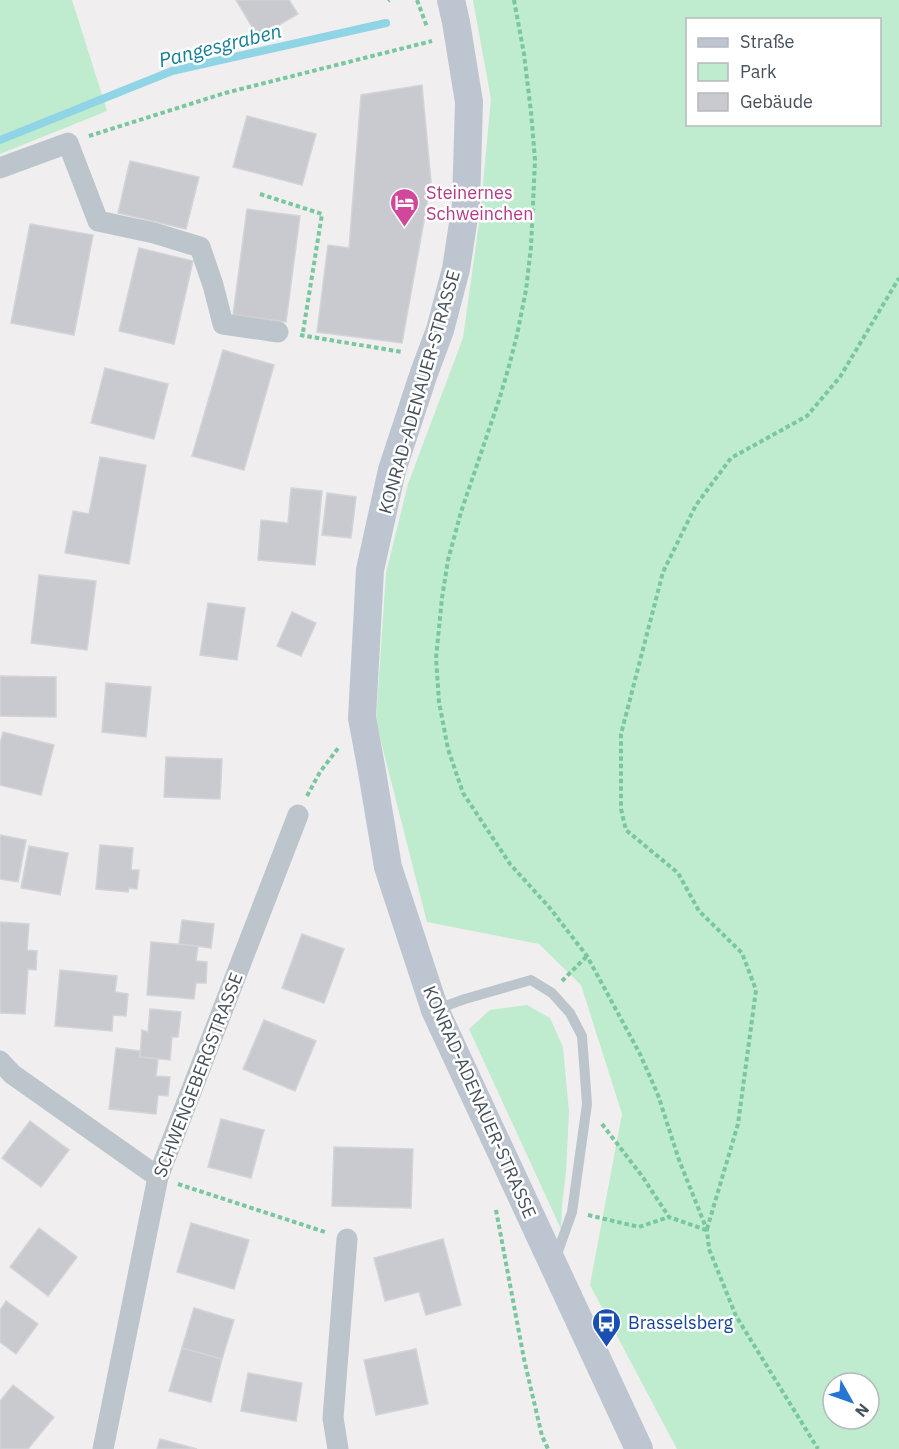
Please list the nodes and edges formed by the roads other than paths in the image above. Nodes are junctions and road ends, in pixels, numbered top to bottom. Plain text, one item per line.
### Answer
1 (451, 0) edge
2 (0, 168) edge
3 (278, 332) dead end
4 (298, 815) road end
5 (435, 1010) junction
6 (0, 1061) edge
7 (158, 1177) junction
8 (347, 1239) road end
9 (553, 1266) junction
10 (103, 1449) edge
11 (338, 1449) edge
12 (639, 1449) edge

1 - 5 main road, KONRAD-ADENAUER-STRASSE
2 - 3 street
4 - 7 street, SCHWENGEBERGSTRASSE
5 - 9 main road, KONRAD-ADENAUER-STRASSE
5 - 9 lane
6 - 7 street
7 - 10 street, SCHWENGEBERGSTRASSE
8 - 11 street
9 - 12 main road, KONRAD-ADENAUER-STRASSE

